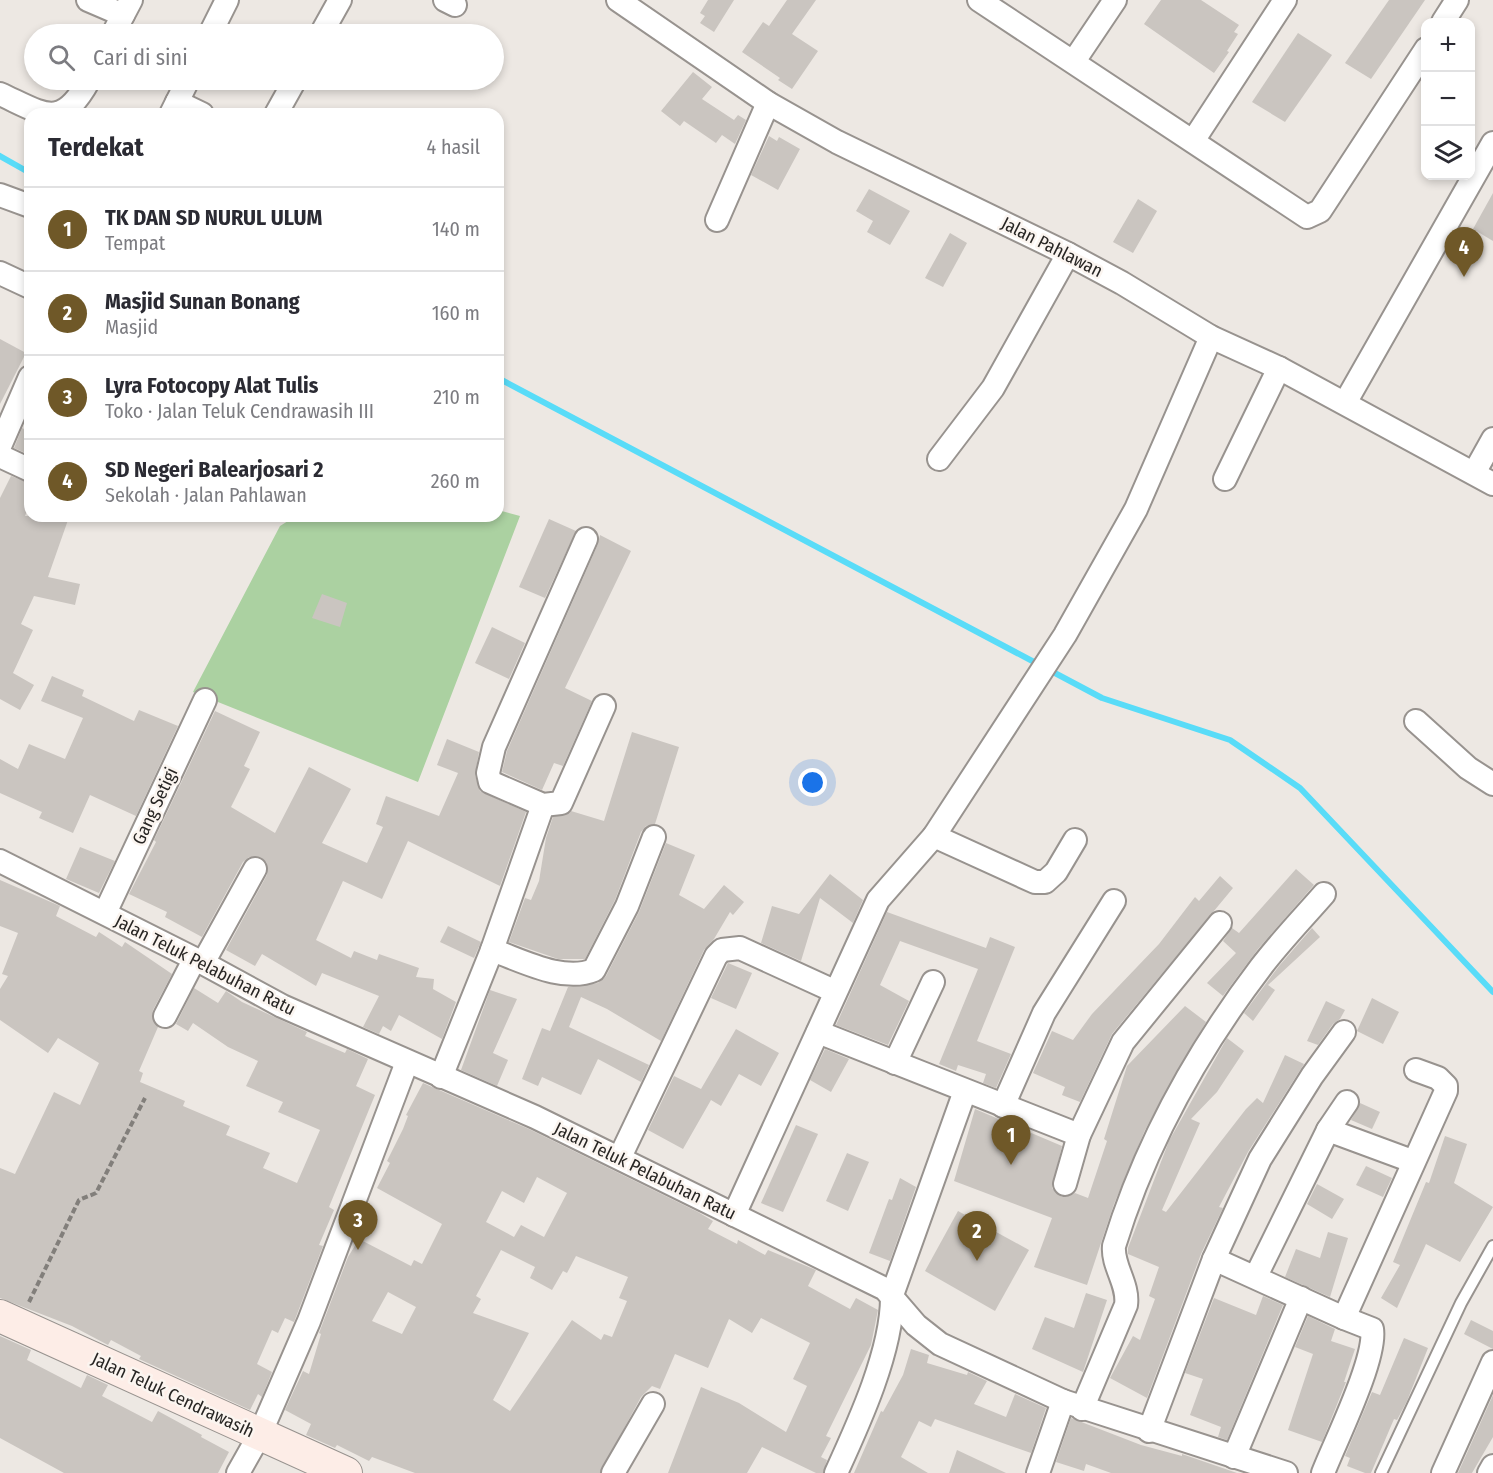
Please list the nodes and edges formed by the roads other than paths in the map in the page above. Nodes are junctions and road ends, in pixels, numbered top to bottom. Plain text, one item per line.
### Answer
1 (88, 0) edge
2 (227, 0) edge
3 (340, 0) edge
4 (618, 0) edge
5 (979, 0) edge
6 (1115, 0) edge
7 (1285, 0) edge
8 (1457, 0) edge
9 (122, 17) edge
10 (1446, 18) edge
11 (215, 24) edge
12 (327, 24) edge
13 (1421, 55) edge
14 (1074, 61) junction
15 (83, 90) edge
16 (183, 90) edge
17 (289, 90) edge
18 (0, 94) edge
19 (768, 103) junction
20 (32, 108) edge
21 (69, 108) edge
22 (174, 108) edge
23 (279, 108) edge
24 (1193, 141) junction
25 (1493, 143) edge
26 (0, 195) edge
27 (24, 204) edge
28 (717, 220) dead end
29 (1068, 254) junction
30 (0, 273) edge
31 (24, 284) edge
32 (1210, 337) junction
33 (1279, 368) junction
34 (24, 384) edge
35 (9, 402) edge
36 (1345, 403) junction
37 (1493, 439) edge
38 (0, 446) edge
39 (0, 456) edge
40 (939, 459) dead end
41 (24, 467) edge
42 (1225, 479) dead end
43 (1484, 479) edge
44 (586, 539) dead end
45 (205, 700) dead end
46 (604, 706) dead end
47 (1416, 721) dead end
48 (1492, 781) edge
49 (543, 805) junction
50 (934, 836) junction
51 (654, 837) dead end
52 (1075, 840) dead end
53 (0, 861) edge
54 (255, 869) dead end
55 (1324, 894) dead end
56 (1114, 901) dead end
57 (105, 913) junction
58 (1220, 923) dead end
59 (492, 950) junction
60 (199, 961) junction
61 (933, 982) dead end
62 (834, 991) junction
63 (165, 1016) dead end
64 (818, 1032) junction
65 (1344, 1032) dead end
66 (407, 1062) junction
67 (895, 1063) junction
68 (1416, 1070) dead end
69 (441, 1077) junction
70 (964, 1090) junction
71 (1347, 1102) dead end
72 (1003, 1106) junction
73 (1328, 1130) junction
74 (1079, 1135) junction
75 (620, 1157) junction
76 (1412, 1161) junction
77 (1065, 1184) dead end
78 (734, 1215) junction
79 (1493, 1246) edge
80 (1214, 1259) junction
81 (1256, 1276) junction
82 (892, 1295) junction
83 (1301, 1298) junction
84 (1344, 1318) junction
85 (10, 1320) edge
86 (1493, 1362) edge
87 (653, 1404) dead end
88 (1072, 1405) junction
89 (1149, 1431) junction
90 (261, 1434) junction
91 (1234, 1457) junction
92 (1493, 1466) edge
93 (238, 1473) edge
94 (346, 1473) edge
95 (613, 1473) edge
96 (836, 1473) edge
97 (1038, 1473) edge
98 (1286, 1473) edge
99 (1323, 1473) edge
100 (1380, 1473) edge
101 (1443, 1473) edge
102 (1490, 1473) edge

1 - 9 street
2 - 11 street
3 - 12 street
4 - 19 street, Jalan Pahlawan
5 - 14 street
6 - 14 street
7 - 24 street
8 - 10 street
13 - 24 street
14 - 24 street
15 - 21 street
16 - 22 street
17 - 23 street
18 - 20 street
19 - 28 street
19 - 29 street, Jalan Pahlawan
25 - 36 street
26 - 27 street
29 - 32 street, Jalan Pahlawan
29 - 40 street
30 - 31 street
32 - 33 street, Jalan Pahlawan
32 - 50 street
33 - 36 street, Jalan Pahlawan
33 - 42 street
34 - 35 street
35 - 38 street
36 - 43 street, Jalan Pahlawan
37 - 43 street
39 - 41 street
44 - 49 street
45 - 57 street, Gang Setigi
46 - 49 street
47 - 48 street
49 - 59 street
50 - 52 street
50 - 62 street
51 - 59 street
53 - 57 street, Jalan Teluk Pelabuhan Ratu
54 - 60 street
55 - 88 street
56 - 72 street
57 - 60 street, Jalan Teluk Pelabuhan Ratu
58 - 74 street
59 - 69 street
60 - 63 street
60 - 66 street, Jalan Teluk Pelabuhan Ratu
61 - 67 street
62 - 64 street
62 - 75 street
64 - 67 street
64 - 78 street
65 - 80 street
66 - 69 street, Jalan Teluk Pelabuhan Ratu
66 - 90 street
67 - 70 street
68 - 76 street
69 - 75 street, Jalan Teluk Pelabuhan Ratu
70 - 72 street
70 - 82 street
71 - 73 street
72 - 74 street
73 - 76 street
73 - 81 street
74 - 77 street
75 - 78 street, Jalan Teluk Pelabuhan Ratu
76 - 84 street
78 - 82 street, Jalan Teluk Pelabuhan Ratu
79 - 100 lane
80 - 81 street
80 - 89 street
81 - 83 street
82 - 88 street, Jalan Teluk Pelabuhan Ratu
82 - 96 street
83 - 84 street
83 - 91 street
84 - 99 street
85 - 90 street, Jalan Teluk Cendrawasih
86 - 101 street
87 - 95 street
88 - 89 street, Jalan Teluk Pelabuhan Ratu
88 - 97 street
89 - 91 street, Jalan Teluk Pelabuhan Ratu
90 - 93 street
90 - 94 street, Jalan Teluk Cendrawasih
91 - 98 street, Jalan Teluk Pelabuhan Ratu
92 - 102 street

